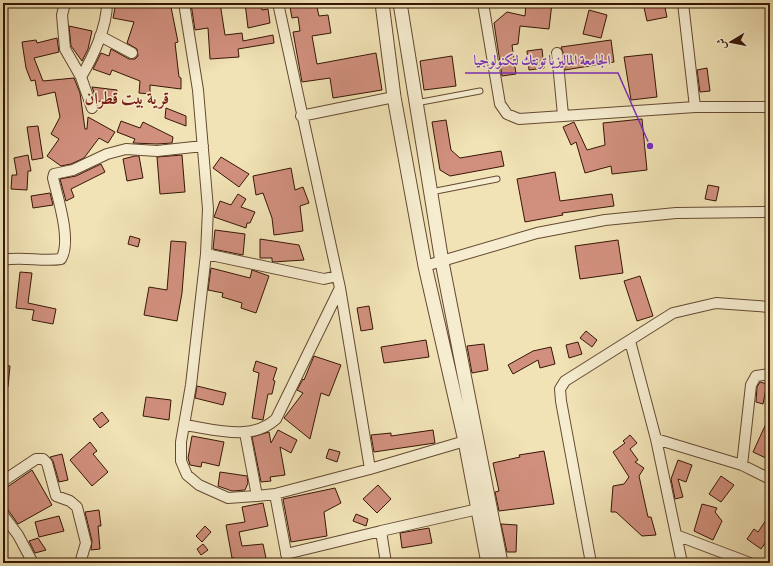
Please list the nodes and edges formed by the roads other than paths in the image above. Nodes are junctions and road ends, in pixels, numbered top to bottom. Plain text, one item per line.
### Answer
1 (65, 3) edge
2 (107, 3) edge
3 (184, 3) edge
4 (278, 3) edge
5 (382, 3) edge
6 (400, 3) edge
7 (483, 3) edge
8 (683, 3) edge
9 (100, 36) junction
10 (132, 53) dead end
11 (557, 53) dead end
12 (81, 77) junction
13 (480, 91) dead end
14 (394, 97) junction
15 (415, 103) junction
16 (695, 107) junction
17 (770, 107) edge
18 (92, 108) dead end
19 (564, 115) junction
20 (301, 116) junction
21 (203, 146) junction
22 (426, 169) junction
23 (408, 172) junction
24 (497, 179) dead end
25 (430, 192) junction
26 (770, 212) edge
27 (206, 254) junction
28 (3, 260) edge
29 (442, 262) junction
30 (425, 266) junction
31 (337, 276) junction
32 (340, 288) junction
33 (770, 308) edge
34 (630, 341) junction
35 (770, 374) edge
36 (184, 425) junction
37 (245, 433) junction
38 (656, 439) junction
39 (465, 441) junction
40 (742, 465) junction
41 (370, 469) junction
42 (770, 479) edge
43 (3, 481) edge
44 (276, 494) junction
45 (257, 496) junction
46 (478, 509) junction
47 (3, 515) edge
48 (382, 531) junction
49 (676, 535) junction
50 (287, 558) edge
51 (33, 563) edge
52 (80, 563) edge
53 (386, 563) edge
54 (488, 563) edge
55 (501, 563) edge
56 (591, 563) edge
57 (682, 563) edge
58 (750, 563) edge

1 - 12 street
2 - 9 street
3 - 21 street
4 - 20 street
5 - 14 street
6 - 15 street
7 - 19 street
8 - 16 street
9 - 10 street
9 - 12 street
11 - 19 street
12 - 18 street
13 - 15 lane
14 - 20 street
14 - 23 street
15 - 22 street
16 - 17 street
16 - 19 street
20 - 31 street
21 - 27 street
21 - 28 street
22 - 23 street
22 - 25 street
23 - 30 street
24 - 25 lane
25 - 29 street
26 - 29 street
27 - 31 street
27 - 36 street
29 - 30 street
29 - 55 street
30 - 39 street
31 - 32 street
32 - 37 street
32 - 41 street
33 - 34 street
34 - 38 street
34 - 56 street
35 - 40 street
36 - 37 street
36 - 45 street
37 - 45 street
38 - 40 street
38 - 49 street
39 - 41 street
39 - 46 street
40 - 42 street
41 - 44 street
43 - 52 street
44 - 45 street
44 - 50 street
46 - 48 street
46 - 54 street
47 - 51 street
48 - 50 street
48 - 53 street
49 - 57 street
49 - 58 street

